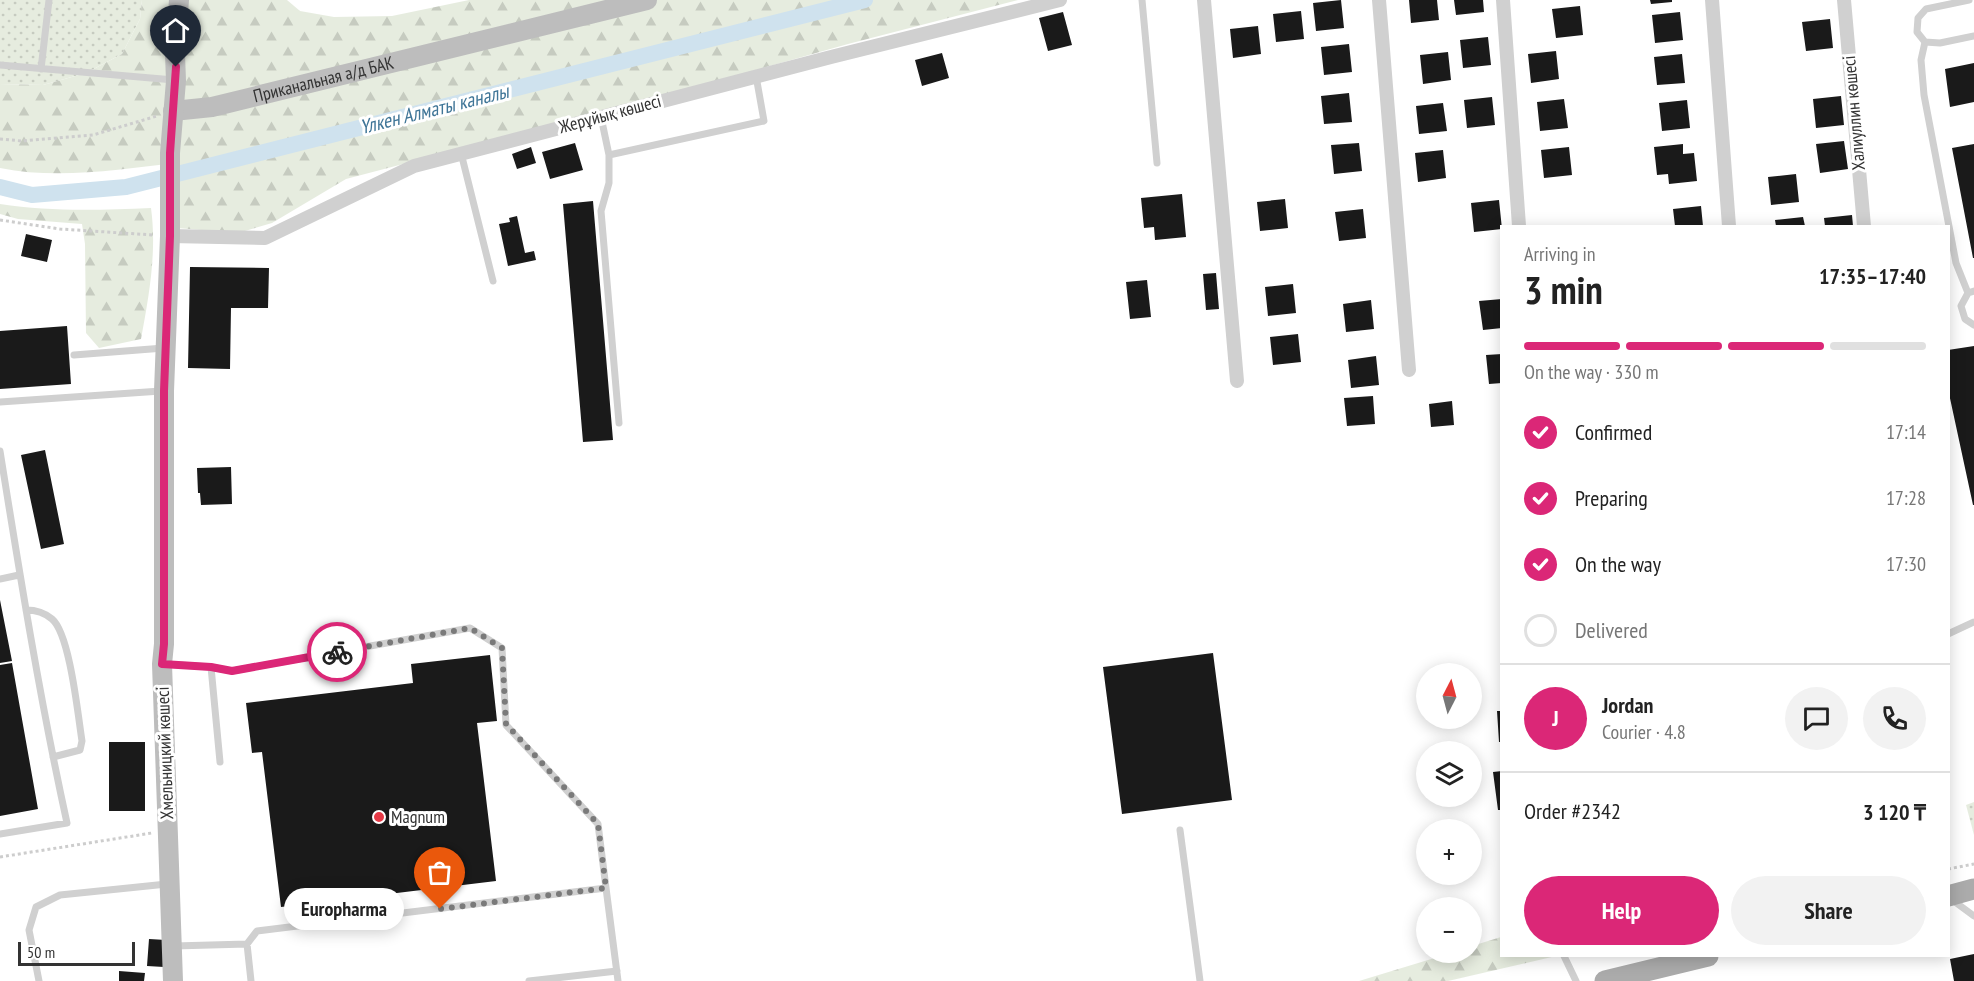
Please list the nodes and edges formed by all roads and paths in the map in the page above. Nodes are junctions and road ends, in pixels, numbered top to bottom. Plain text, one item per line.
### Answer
1 (49, 0) edge
2 (179, 0) edge
3 (646, 0) edge
4 (1060, 0) edge
5 (1142, 0) edge
6 (1204, 0) edge
7 (1379, 0) edge
8 (1503, 0) edge
9 (1712, 0) edge
10 (1845, 0) edge
11 (1969, 0) edge
12 (1974, 36) edge
13 (1925, 42) junction
14 (0, 65) edge
15 (41, 69) junction
16 (756, 76) junction
17 (176, 81) junction
18 (173, 111) junction
19 (601, 117) junction
20 (0, 140) edge
21 (461, 153) junction
22 (609, 155) junction
23 (1157, 163) dead end
24 (0, 220) edge
25 (1519, 225) edge
26 (1729, 225) edge
27 (1864, 225) edge
28 (1949, 225) edge
29 (1950, 232) edge
30 (170, 236) junction
31 (493, 281) dead end
32 (1971, 292) edge
33 (1974, 326) edge
34 (165, 348) junction
35 (74, 355) dead end
36 (1409, 370) dead end
37 (1237, 381) dead end
38 (164, 391) junction
39 (0, 402) edge
40 (619, 423) dead end
41 (0, 452) edge
42 (20, 575) junction
43 (0, 579) edge
44 (26, 610) junction
45 (1974, 622) edge
46 (1950, 633) edge
47 (162, 664) junction
48 (211, 667) junction
49 (53, 757) junction
50 (220, 762) dead end
51 (1180, 830) dead end
52 (157, 833) dead end
53 (0, 834) edge
54 (0, 857) edge
55 (1974, 864) edge
56 (1950, 870) edge
57 (169, 884) junction
58 (606, 888) junction
59 (1974, 889) edge
60 (1950, 896) edge
61 (1950, 898) edge
62 (1974, 916) edge
63 (247, 944) junction
64 (172, 946) junction
65 (1564, 957) edge
66 (1704, 957) edge
67 (617, 971) junction
68 (39, 981) edge
69 (173, 981) edge
70 (251, 981) edge
71 (529, 981) edge
72 (618, 981) edge
73 (1200, 981) edge
74 (1576, 981) edge
75 (1605, 981) edge

1 - 15 lane
2 - 17 street
3 - 18 street, Приканальная а/д БАК
4 - 16 street, Жерұйық көшесі
5 - 23 lane
6 - 37 street
7 - 36 street
8 - 25 street
9 - 26 street
10 - 27 street, Халиуллин көшесі
11 - 13 lane
12 - 13 lane
13 - 28 lane
14 - 15 lane
15 - 17 lane
16 - 19 street, Жерұйық көшесі
16 - 22 lane
17 - 18 street
18 - 20 path
18 - 30 street, Хмельницкий көшесі
19 - 21 street, Жерұйық көшесі
19 - 22 lane
21 - 30 street, Жерұйық көшесі
21 - 31 lane
22 - 40 lane
24 - 30 path
29 - 32 lane
30 - 34 street, Хмельницкий көшесі
32 - 33 lane
34 - 35 lane
34 - 38 street, Хмельницкий көшесі
38 - 39 lane
38 - 47 street, Хмельницкий көшесі
41 - 42 lane
42 - 43 lane
42 - 44 lane
44 - 49 lane
44 - 49 lane
45 - 46 lane
47 - 48 lane
47 - 57 street, Хмельницкий көшесі
48 - 50 lane
48 - 58 lane
49 - 53 lane
51 - 73 lane
52 - 54 path
55 - 56 path
57 - 64 street, Хмельницкий көшесі
57 - 68 lane
58 - 63 lane
58 - 67 lane
59 - 60 main road
61 - 62 lane
63 - 64 lane
63 - 70 lane
64 - 69 street, Хмельницкий көшесі
65 - 74 lane
66 - 75 main road
67 - 71 lane
67 - 72 lane

